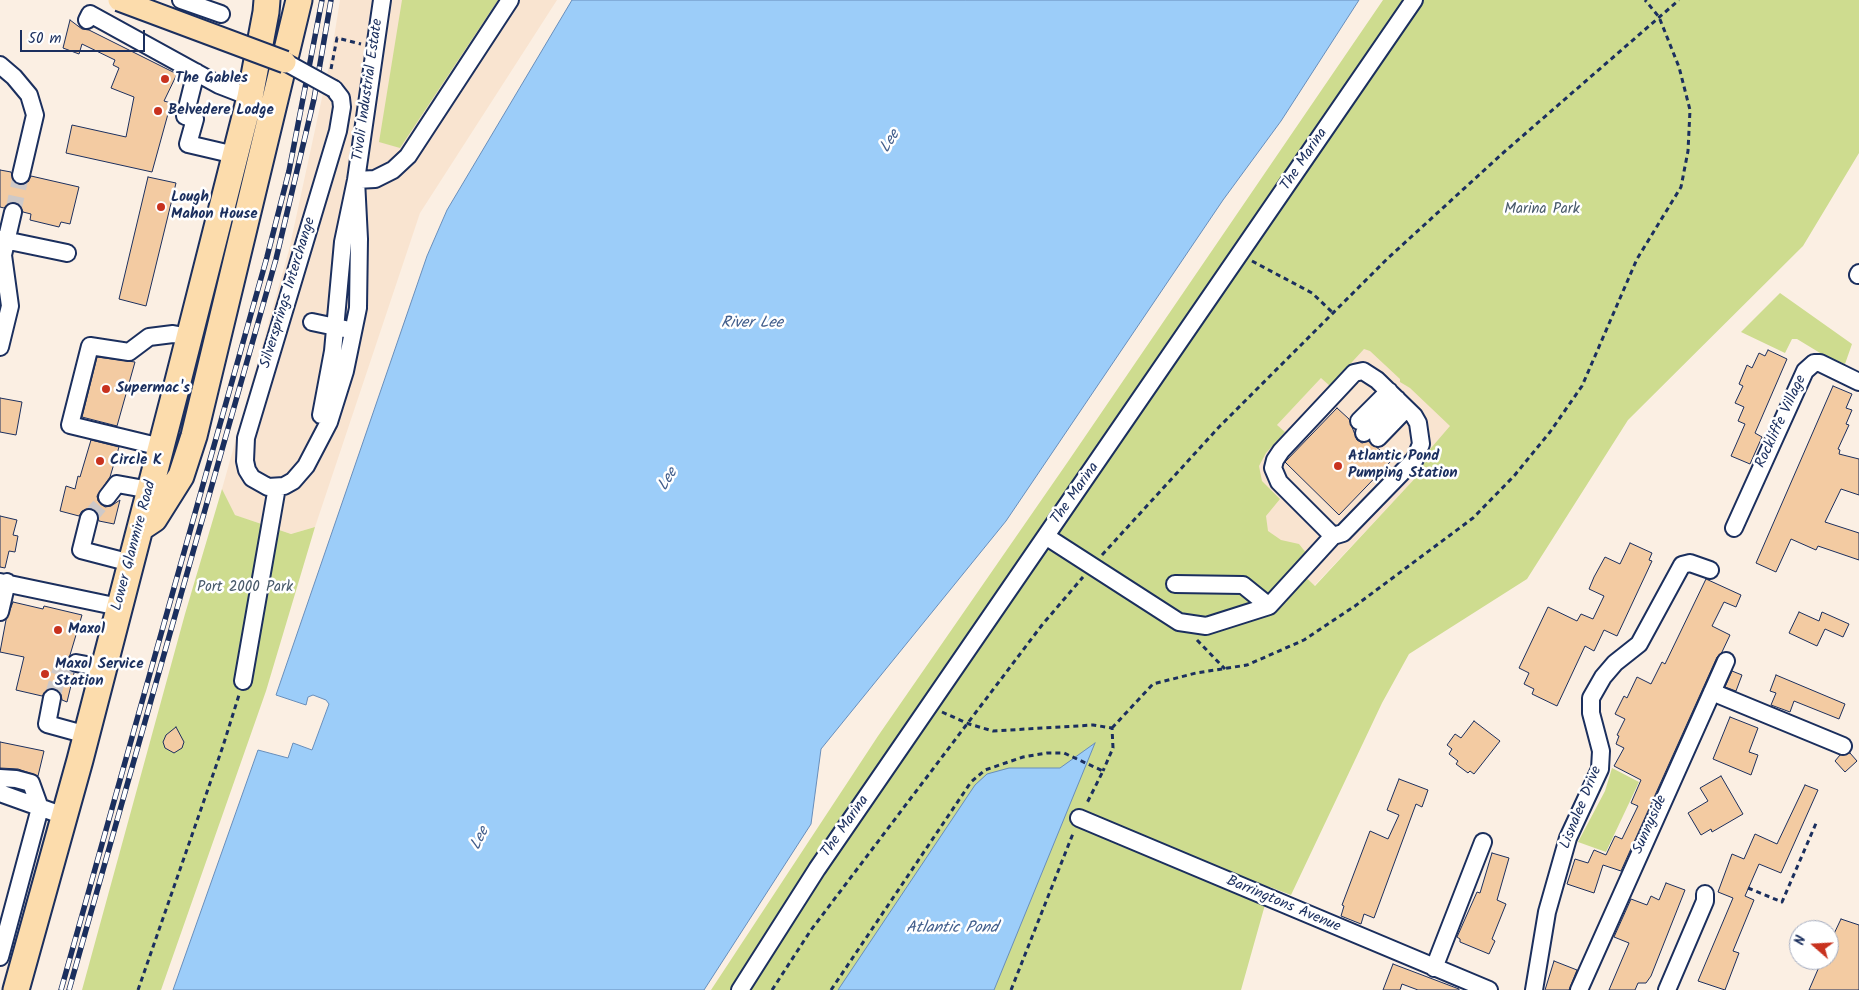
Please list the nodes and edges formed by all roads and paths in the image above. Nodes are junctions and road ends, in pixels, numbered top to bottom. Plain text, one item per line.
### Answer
1 (119, 0) edge
2 (182, 0) edge
3 (299, 0) edge
4 (382, 0) edge
5 (510, 0) edge
6 (1414, 0) edge
7 (1645, 0) edge
8 (1679, 0) edge
9 (268, 4) edge
10 (221, 14) edge
11 (1659, 17) junction
12 (87, 20) dead end
13 (358, 43) dead end
14 (285, 62) junction
15 (0, 65) edge
16 (196, 72) junction
17 (331, 87) junction
18 (250, 97) junction
19 (235, 155) junction
20 (21, 175) tunnel mouth
21 (356, 180) junction
22 (13, 212) tunnel mouth
23 (3, 239) edge
24 (67, 253) dead end
25 (1240, 254) junction
26 (1332, 312) junction
27 (312, 322) dead end
28 (334, 327) junction
29 (354, 331) junction
30 (188, 337) junction
31 (0, 347) edge
32 (1859, 382) edge
33 (1397, 400) junction
34 (161, 447) junction
35 (312, 454) junction
36 (276, 487) junction
37 (150, 490) junction
38 (107, 497) tunnel mouth
39 (89, 518) tunnel mouth
40 (140, 528) junction
41 (1734, 528) dead end
42 (1333, 536) junction
43 (1047, 537) junction
44 (132, 563) junction
45 (1092, 566) junction
46 (1710, 570) dead end
47 (3, 582) edge
48 (1174, 584) dead end
49 (1269, 606) junction
50 (119, 607) junction
51 (0, 612) edge
52 (1179, 622) junction
53 (1726, 661) dead end
54 (76, 663) dead end
55 (103, 668) junction
56 (1225, 669) junction
57 (243, 681) joint
58 (1712, 692) junction
59 (52, 698) tunnel mouth
60 (931, 704) junction
61 (969, 724) junction
62 (1112, 728) junction
63 (87, 735) junction
64 (1843, 746) dead end
65 (1103, 771) junction
66 (0, 778) edge
67 (0, 793) edge
68 (40, 808) junction
69 (64, 816) junction
70 (1079, 818) junction
71 (1817, 821) dead end
72 (1483, 842) dead end
73 (1748, 888) dead end
74 (1705, 894) dead end
75 (0, 957) edge
76 (1434, 968) junction
77 (16, 990) edge
78 (138, 990) edge
79 (740, 990) edge
80 (772, 990) edge
81 (831, 990) edge
82 (1011, 990) edge
83 (1489, 990) edge
84 (1534, 990) edge
85 (1578, 990) edge
86 (1667, 990) edge

1 - 14 main road, bridge
2 - 10 street
3 - 14 highway
4 - 21 street, Tivoli Industrial Estate
5 - 21 street
6 - 25 street, The Marina
7 - 11 path
8 - 11 path
9 - 18 highway, Lower Glanmire Road
11 - 26 path
11 - 56 path
12 - 16 street
13 - 17 path
14 - 17 street, bridge
14 - 40 highway
15 - 20 street
16 - 18 street
16 - 19 street
17 - 36 street, Silversprings Interchange
18 - 19 highway, Lower Glanmire Road
19 - 30 highway, Lower Glanmire Road
21 - 28 street
21 - 29 street
22 - 23 street
23 - 24 street
23 - 31 street
25 - 26 path
25 - 43 street, The Marina
26 - 45 path
27 - 28 street
28 - 29 street
28 - 35 street
29 - 35 street
30 - 34 highway, Lower Glanmire Road
30 - 34 street
32 - 41 street, Rockliffe Village
33 - 33 street
33 - 42 street
33 - 42 street
34 - 37 highway, Lower Glanmire Road
35 - 36 street
36 - 57 street
37 - 38 street
37 - 40 highway, Lower Glanmire Road
39 - 44 street
40 - 44 highway, Lower Glanmire Road
42 - 49 street
43 - 45 street
43 - 60 street, The Marina
44 - 50 highway, Lower Glanmire Road
45 - 52 street
45 - 61 path
46 - 84 street, Lisnalee Drive
47 - 50 street
47 - 51 street
48 - 49 street
49 - 52 street
50 - 55 highway, Lower Glanmire Road
52 - 56 path
53 - 58 street, Sunnyside
54 - 55 street
55 - 63 highway, Lower Glanmire Road
56 - 62 path
57 - 78 path
58 - 64 street
58 - 85 street, Sunnyside
59 - 63 street
60 - 61 path
60 - 79 street, The Marina
61 - 62 path
61 - 80 path
62 - 65 path
63 - 69 highway, Lower Glanmire Road
65 - 70 path
65 - 81 path
66 - 68 street
67 - 68 street
68 - 69 street
68 - 75 street
69 - 77 highway, Lower Glanmire Road
70 - 76 street, Barringtons Avenue
70 - 82 path
71 - 73 path
72 - 76 street
74 - 86 street
76 - 83 street, Barringtons Avenue

